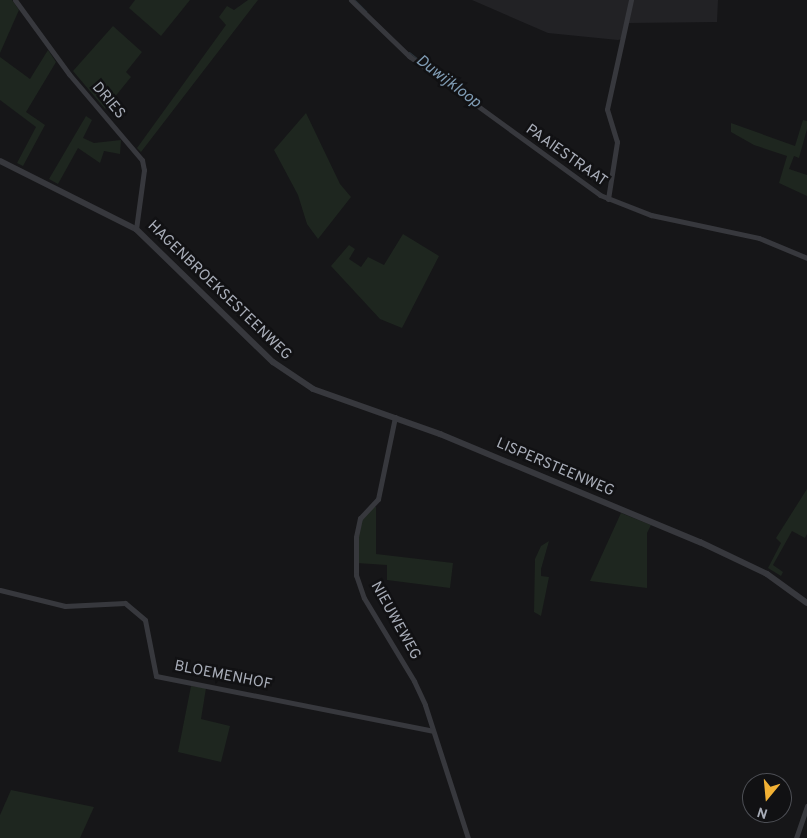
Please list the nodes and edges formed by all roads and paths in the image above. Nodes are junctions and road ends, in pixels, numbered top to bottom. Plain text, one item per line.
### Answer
1 (15, 0) edge
2 (351, 0) edge
3 (631, 0) edge
4 (0, 161) edge
5 (608, 199) junction
6 (136, 228) junction
7 (807, 258) edge
8 (286, 372) joint
9 (395, 417) junction
10 (0, 590) edge
11 (807, 603) edge
12 (433, 730) junction
13 (807, 806) edge
14 (468, 838) edge
15 (796, 838) edge

1 - 6 street, DRIES
2 - 5 street, PAAIESTRAAT
3 - 5 street
4 - 6 street, HAGENBROEKSESTEENWEG
5 - 7 street, PAAIESTRAAT
6 - 8 street, HAGENBROEKSESTEENWEG
8 - 9 street, LISPERSTEENWEG
9 - 11 street, LISPERSTEENWEG
9 - 12 street, NIEUWEWEG
10 - 12 street, BLOEMENHOF
12 - 14 street, NIEUWEWEG
13 - 15 street

